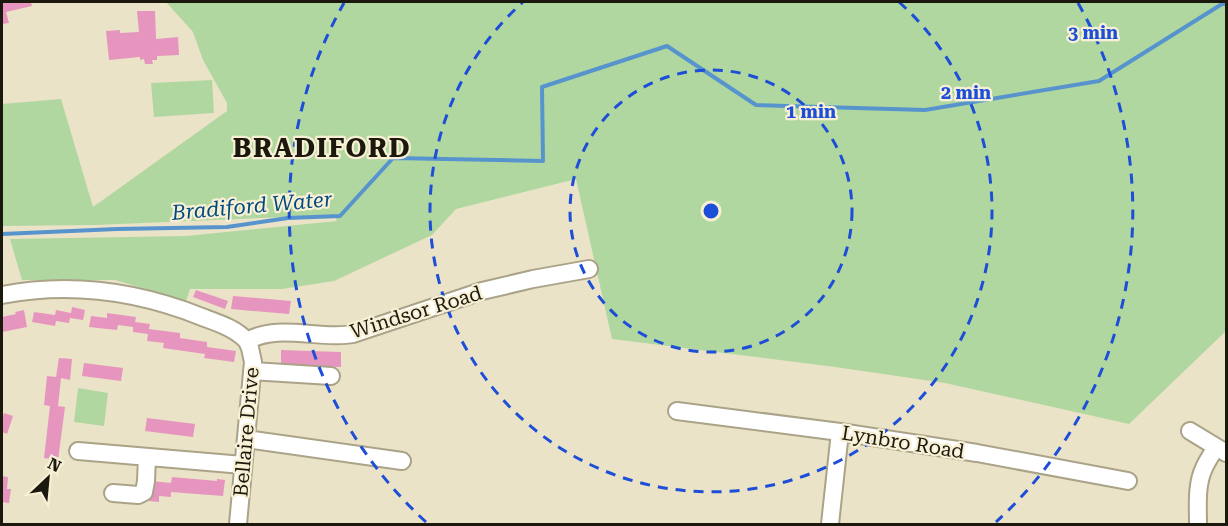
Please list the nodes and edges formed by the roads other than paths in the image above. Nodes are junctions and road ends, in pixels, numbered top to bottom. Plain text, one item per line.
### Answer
1 (590, 269) dead end
2 (2, 295) edge
3 (247, 341) junction
4 (252, 371) junction
5 (331, 376) dead end
6 (677, 411) dead end
7 (1190, 431) dead end
8 (840, 432) junction
9 (246, 439) junction
10 (1221, 450) edge
11 (78, 451) dead end
12 (147, 457) junction
13 (402, 461) dead end
14 (243, 465) junction
15 (1128, 481) dead end
16 (113, 493) dead end
17 (238, 525) edge
18 (830, 525) edge
19 (1198, 525) edge

1 - 3 street, Windsor Road
2 - 3 street
3 - 4 street, Bellaire Drive
4 - 5 street
4 - 9 street, Bellaire Drive
6 - 8 street, Lynbro Road
7 - 10 street
8 - 15 street, Lynbro Road
8 - 18 street
9 - 13 street
9 - 14 street, Bellaire Drive
10 - 19 street
11 - 12 street
12 - 14 street
12 - 16 street
14 - 17 street, Bellaire Drive

